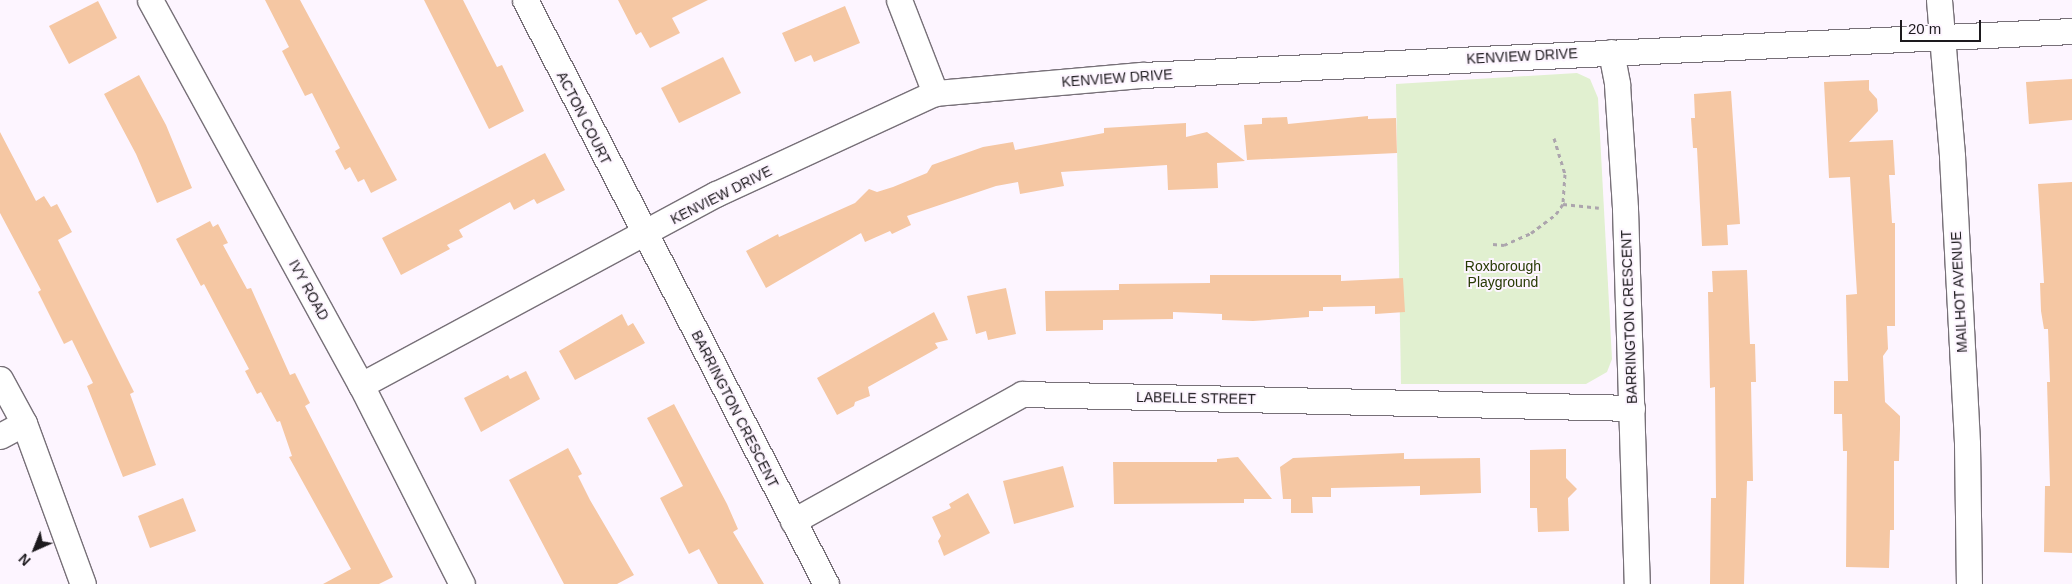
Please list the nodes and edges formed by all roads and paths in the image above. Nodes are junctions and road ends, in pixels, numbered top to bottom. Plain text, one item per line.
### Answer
1 (150, 0) edge
2 (524, 0) edge
3 (899, 0) edge
4 (1939, 0) edge
5 (2072, 31) edge
6 (1943, 37) junction
7 (1611, 52) junction
8 (935, 93) junction
9 (1554, 138) dead end
10 (1563, 204) junction
11 (1626, 209) junction
12 (643, 235) junction
13 (1493, 244) dead end
14 (0, 379) edge
15 (361, 385) junction
16 (1632, 408) junction
17 (24, 423) junction
18 (0, 436) edge
19 (792, 521) junction
20 (83, 584) edge
21 (462, 584) edge
22 (826, 584) edge
23 (1637, 584) edge
24 (1969, 584) edge

1 - 15 street, IVY ROAD
2 - 12 street, ACTON COURT
3 - 8 street
4 - 6 street, MAILHOT AVENUE
5 - 6 street, KENVIEW DRIVE
6 - 7 street, KENVIEW DRIVE
6 - 24 street, MAILHOT AVENUE
7 - 8 street, KENVIEW DRIVE
7 - 11 street, BARRINGTON CRESCENT
8 - 12 street, KENVIEW DRIVE
9 - 10 path
10 - 11 path
10 - 13 path
11 - 16 street, BARRINGTON CRESCENT
12 - 15 street, KENVIEW DRIVE
12 - 19 street, BARRINGTON CRESCENT
14 - 17 street
15 - 21 street, IVY ROAD
16 - 19 street, LABELLE STREET
16 - 23 street, BARRINGTON CRESCENT
17 - 18 street
17 - 20 street
19 - 22 street, BARRINGTON CRESCENT

